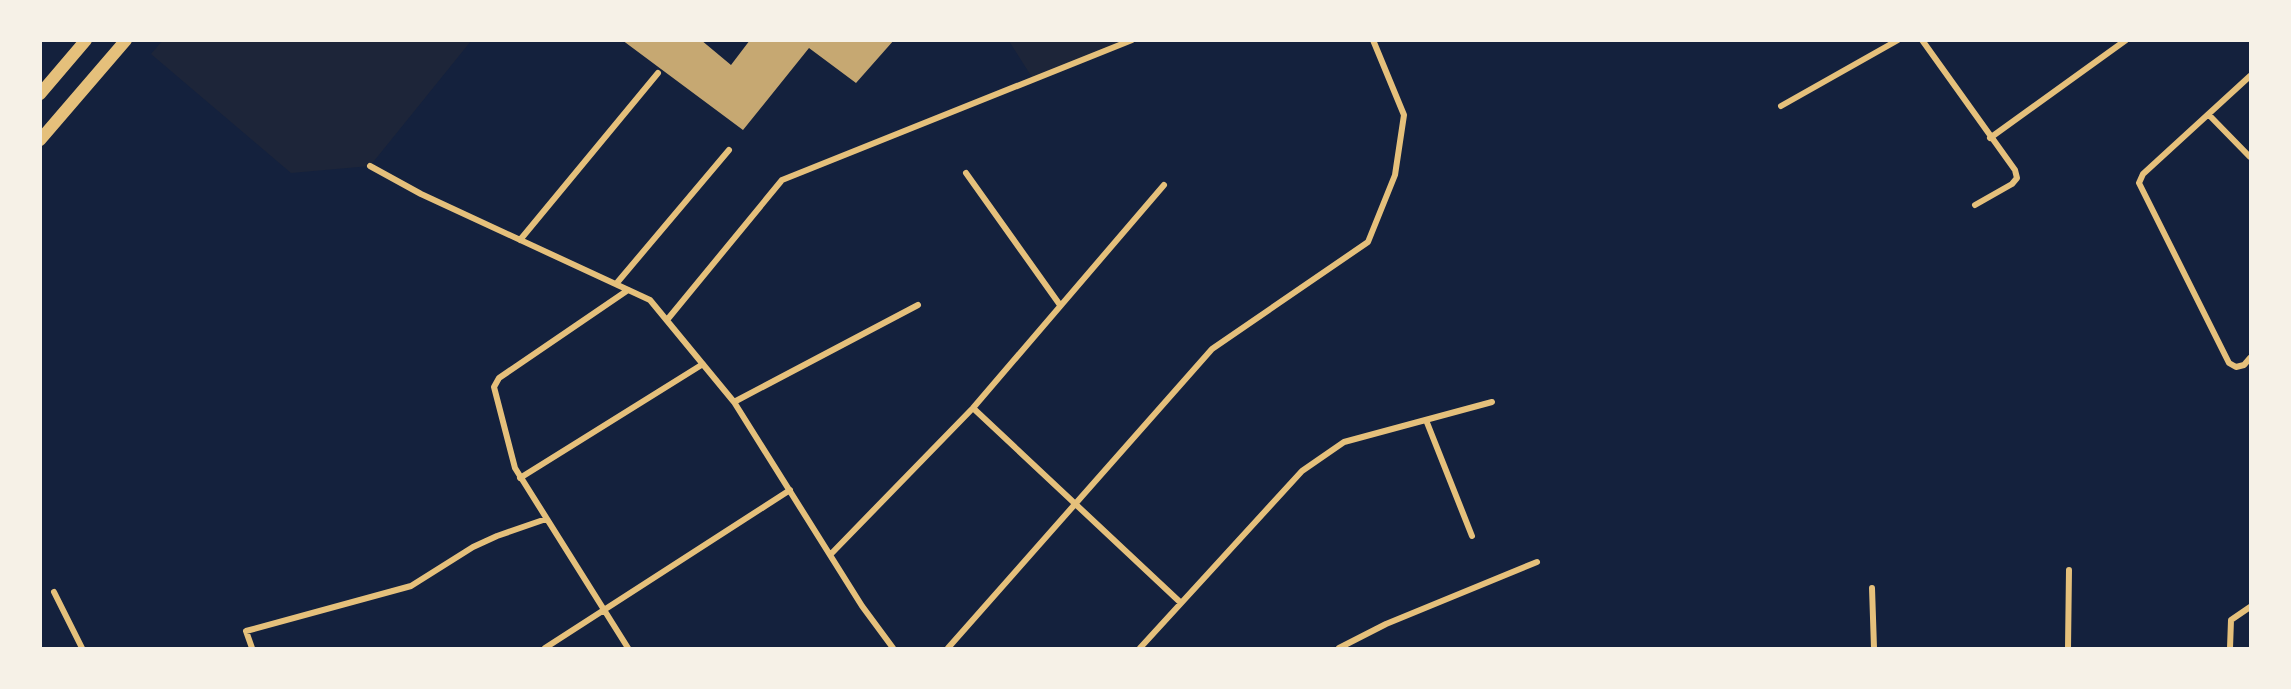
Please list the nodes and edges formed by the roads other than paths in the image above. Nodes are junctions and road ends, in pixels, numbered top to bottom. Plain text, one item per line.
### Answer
1 (86, 40) edge
2 (126, 40) edge
3 (1132, 40) edge
4 (1373, 40) edge
5 (1898, 40) edge
6 (1922, 40) edge
7 (2126, 40) edge
8 (658, 73) dead end
9 (2250, 76) edge
10 (40, 94) edge
11 (1781, 106) dead end
12 (2209, 115) junction
13 (1990, 138) junction
14 (40, 140) edge
15 (729, 150) dead end
16 (2250, 157) edge
17 (370, 166) dead end
18 (966, 172) dead end
19 (1164, 185) dead end
20 (1975, 205) dead end
21 (520, 240) junction
22 (616, 284) junction
23 (628, 290) junction
24 (918, 305) dead end
25 (1060, 305) junction
26 (667, 320) junction
27 (2250, 358) edge
28 (703, 364) junction
29 (734, 402) junction
30 (1492, 402) dead end
31 (973, 408) junction
32 (1426, 420) junction
33 (520, 478) junction
34 (790, 490) junction
35 (1075, 503) junction
36 (546, 519) junction
37 (1472, 536) dead end
38 (830, 555) junction
39 (1537, 562) dead end
40 (2069, 570) dead end
41 (1872, 588) dead end
42 (54, 592) dead end
43 (1181, 603) junction
44 (2250, 607) edge
45 (604, 610) junction
46 (82, 648) edge
47 (252, 648) edge
48 (545, 648) edge
49 (628, 648) edge
50 (892, 648) edge
51 (948, 648) edge
52 (1140, 648) edge
53 (1339, 648) edge
54 (1874, 648) edge
55 (2068, 648) edge
56 (2230, 648) edge

1 - 10 main road
2 - 14 main road
3 - 26 street
4 - 35 street
5 - 11 street
6 - 13 street
7 - 13 street
8 - 21 street
9 - 12 street
12 - 16 street
12 - 27 street
13 - 20 street
15 - 22 street
17 - 21 street
18 - 25 street
19 - 25 street
21 - 22 street
22 - 23 street
23 - 26 street
23 - 33 street
24 - 29 street
25 - 31 street
26 - 28 street
28 - 29 street
28 - 33 street
29 - 34 street
30 - 32 street
31 - 35 street
31 - 38 street
32 - 37 street
32 - 43 street
33 - 36 street
34 - 38 street
34 - 45 street
35 - 43 street
35 - 51 street
36 - 45 street
36 - 47 street
38 - 50 street
39 - 53 street
40 - 55 street
41 - 54 street
42 - 46 street
43 - 52 street
44 - 56 street
45 - 48 street
45 - 49 street

